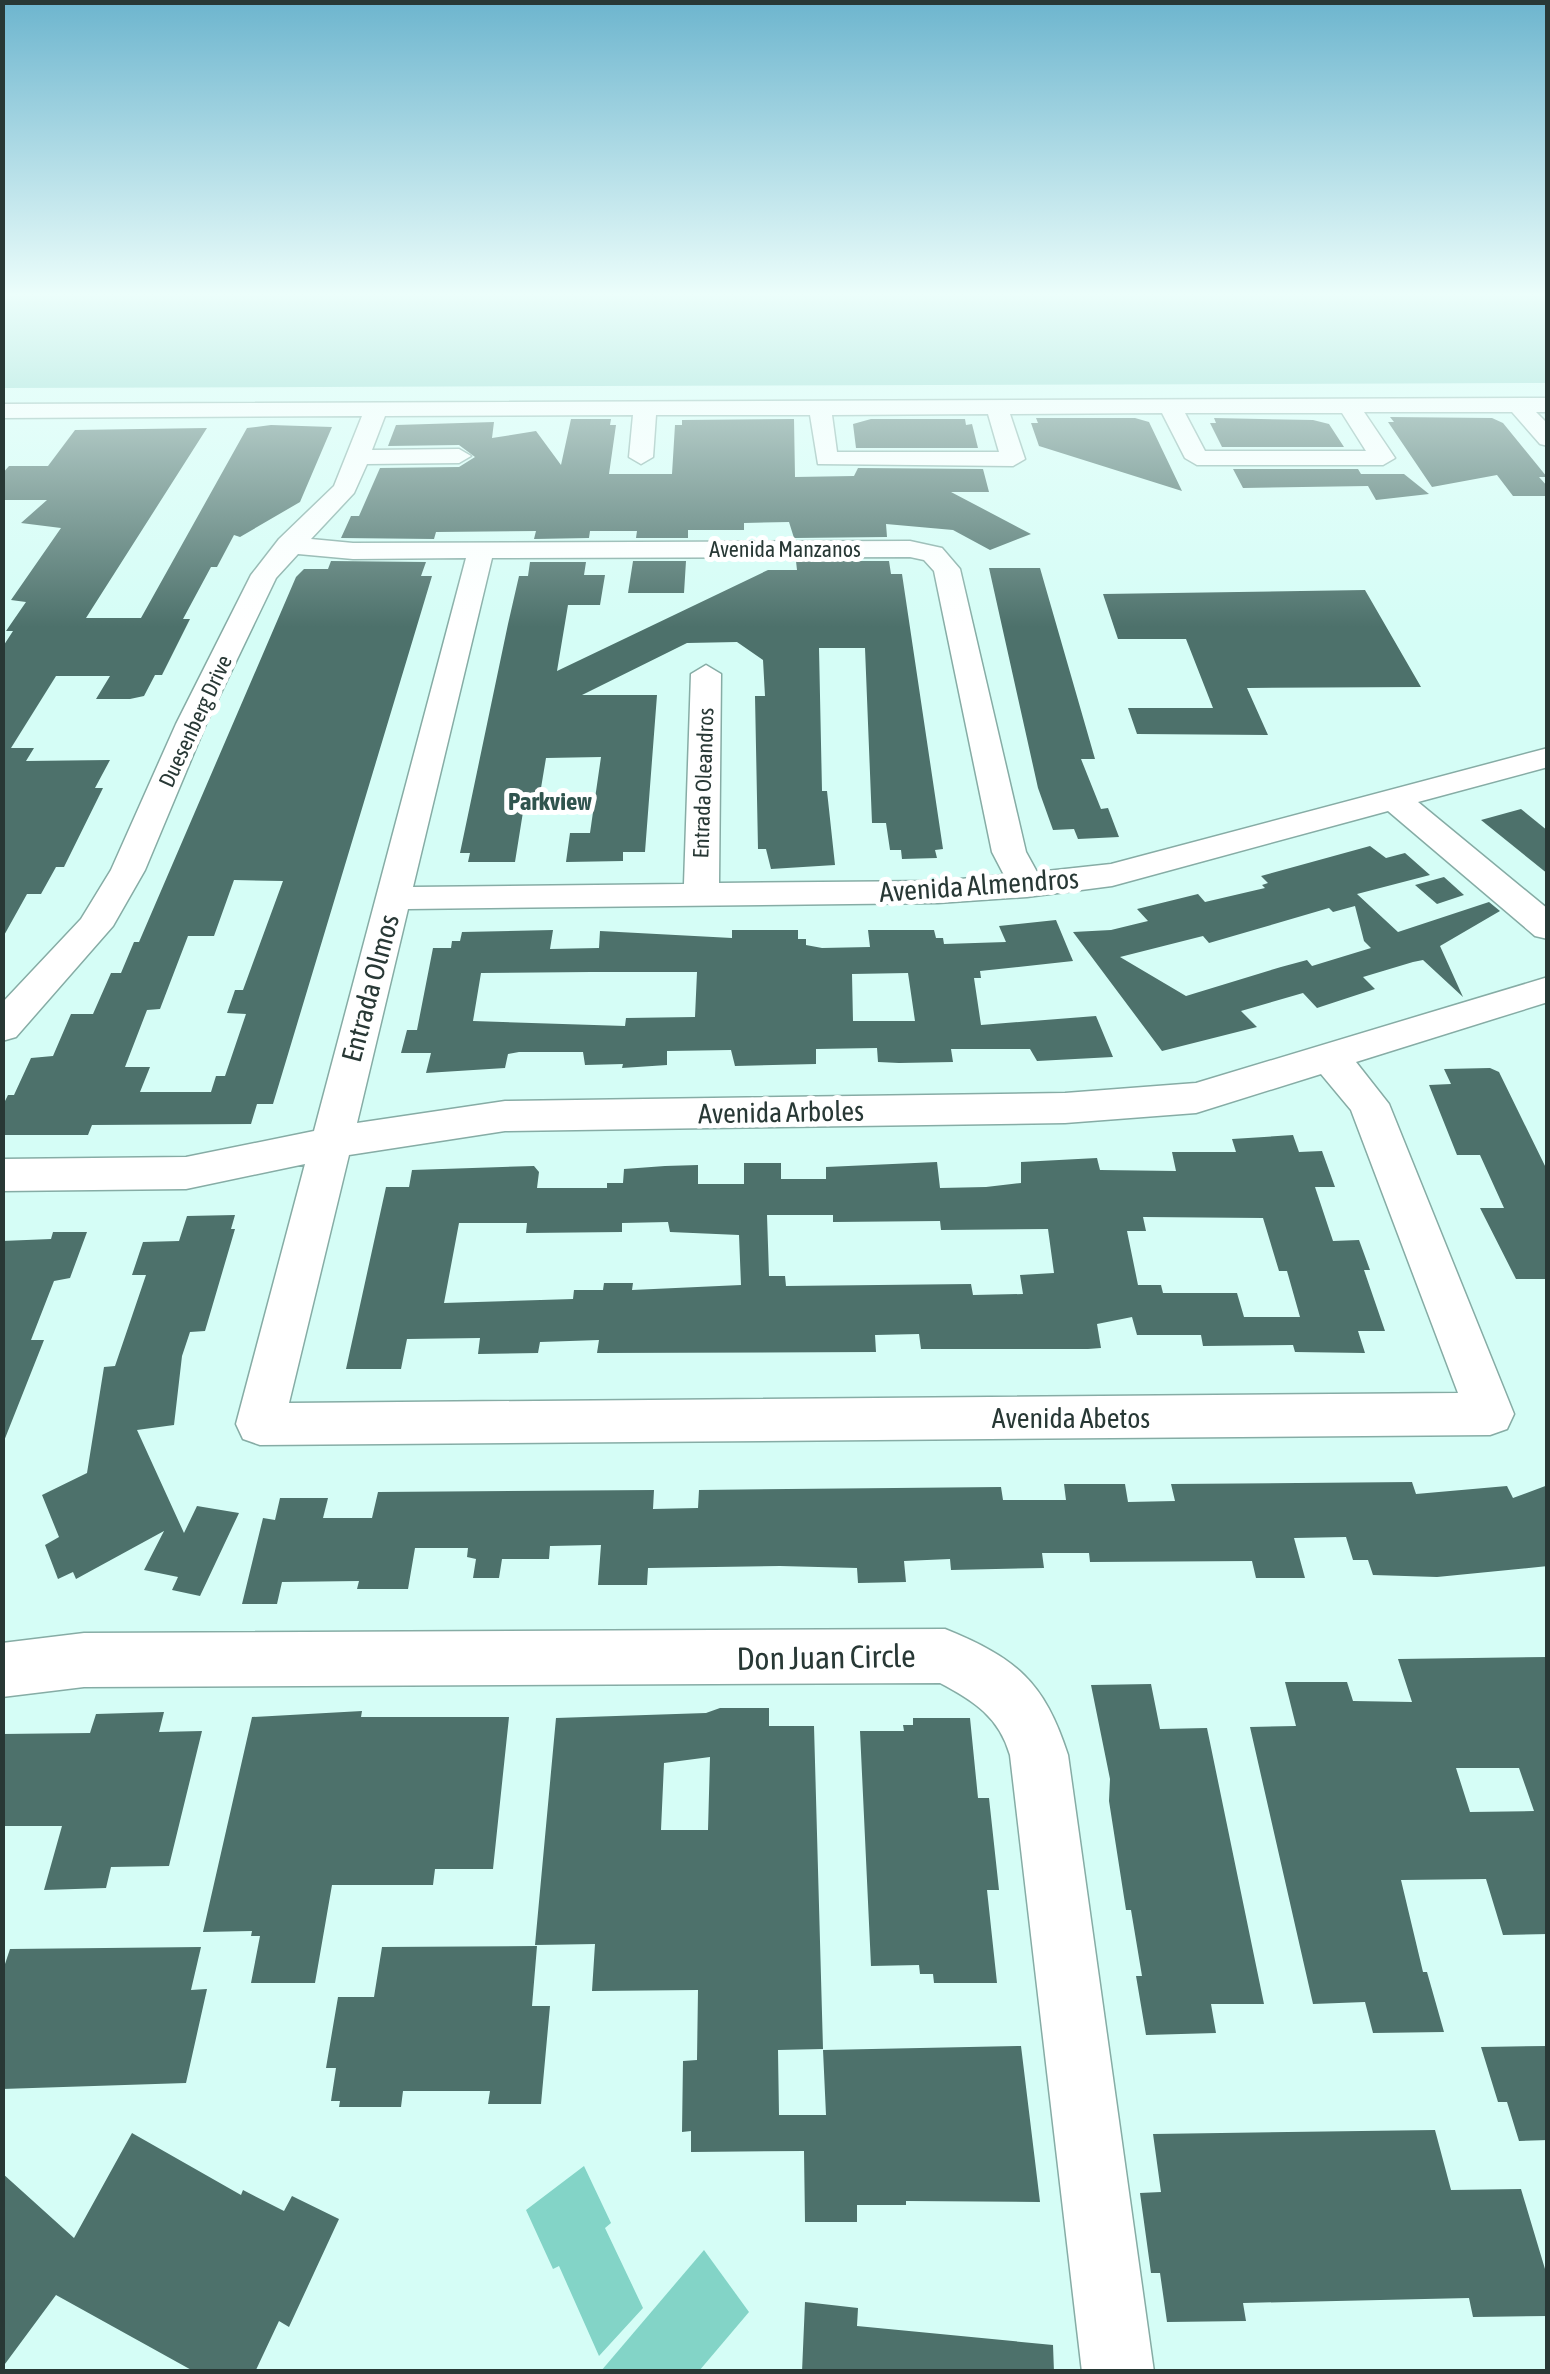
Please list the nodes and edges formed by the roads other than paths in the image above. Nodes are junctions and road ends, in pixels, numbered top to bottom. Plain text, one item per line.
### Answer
1 (1348, 405) junction
2 (1518, 405) junction
3 (1548, 405) edge
4 (1170, 406) junction
5 (646, 407) junction
6 (820, 407) junction
7 (997, 407) junction
8 (376, 408) junction
9 (14, 410) edge
10 (1548, 440) edge
11 (458, 456) dead end
12 (640, 456) dead end
13 (360, 458) junction
14 (288, 545) junction
15 (481, 551) junction
16 (706, 674) dead end
17 (1548, 757) edge
18 (1394, 799) junction
19 (1027, 886) junction
20 (700, 893) junction
21 (394, 898) junction
22 (1548, 928) edge
23 (1548, 988) edge
24 (2, 1028) edge
25 (1330, 1058) junction
26 (327, 1146) junction
27 (2, 1175) edge
28 (260, 1424) joint
29 (2, 1670) edge
30 (1118, 2372) edge

1 - 2 street
1 - 4 street
1 - 4 street
2 - 3 street
2 - 10 street
4 - 7 street
5 - 6 street
5 - 8 street
5 - 12 street
6 - 7 street
6 - 7 street
8 - 9 street
8 - 13 street, Duesenberg Drive
11 - 13 street
13 - 14 street, Duesenberg Drive
14 - 15 street, Avenida Manzanos
14 - 24 street, Duesenberg Drive
15 - 19 street, Avenida Manzanos
15 - 21 street, Entrada Olmos
16 - 20 street, Entrada Oleandros
17 - 18 street, Avenida Almendros
18 - 19 street, Avenida Almendros
18 - 22 street
19 - 20 street, Avenida Almendros
20 - 21 street, Avenida Almendros
21 - 26 street, Entrada Olmos
23 - 25 street, Avenida Arboles
25 - 26 street, Avenida Arboles
25 - 28 street, Avenida Abetos
26 - 27 street, Avenida Arboles
26 - 28 street, Entrada Olmos
29 - 30 street, Don Juan Circle

